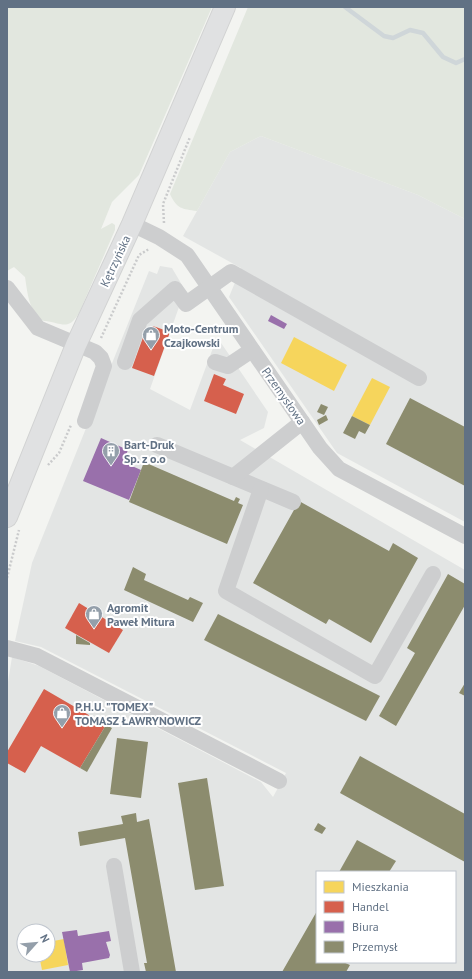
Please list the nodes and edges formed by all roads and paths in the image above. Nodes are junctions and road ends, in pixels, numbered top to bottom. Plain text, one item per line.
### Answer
1 (225, 7) edge
2 (192, 131) dead end
3 (132, 224) junction
4 (159, 237) junction
5 (7, 288) edge
6 (210, 288) junction
7 (76, 344) junction
8 (252, 350) junction
9 (95, 352) junction
10 (125, 362) dead end
11 (215, 362) dead end
12 (419, 378) dead end
13 (85, 421) dead end
14 (302, 422) junction
15 (157, 445) dead end
16 (233, 477) junction
17 (261, 489) junction
18 (293, 502) dead end
19 (7, 517) edge
20 (465, 536) edge
21 (433, 574) dead end
22 (7, 648) edge
23 (279, 781) dead end
24 (114, 866) dead end
25 (132, 972) edge

1 - 3 main road, Kętrzyńska
2 - 4 path
3 - 4 street, Przemysłowa
3 - 7 main road, Kętrzyńska
4 - 6 street, Przemysłowa
4 - 9 path
5 - 7 street
6 - 8 street, Przemysłowa
6 - 10 street
6 - 12 street
7 - 9 street
7 - 19 main road, Kętrzyńska
8 - 11 street
8 - 14 street, Przemysłowa
9 - 13 street
14 - 16 street
14 - 20 street, Przemysłowa
15 - 16 street
16 - 17 street
17 - 18 street
17 - 21 street
22 - 23 street
24 - 25 street

